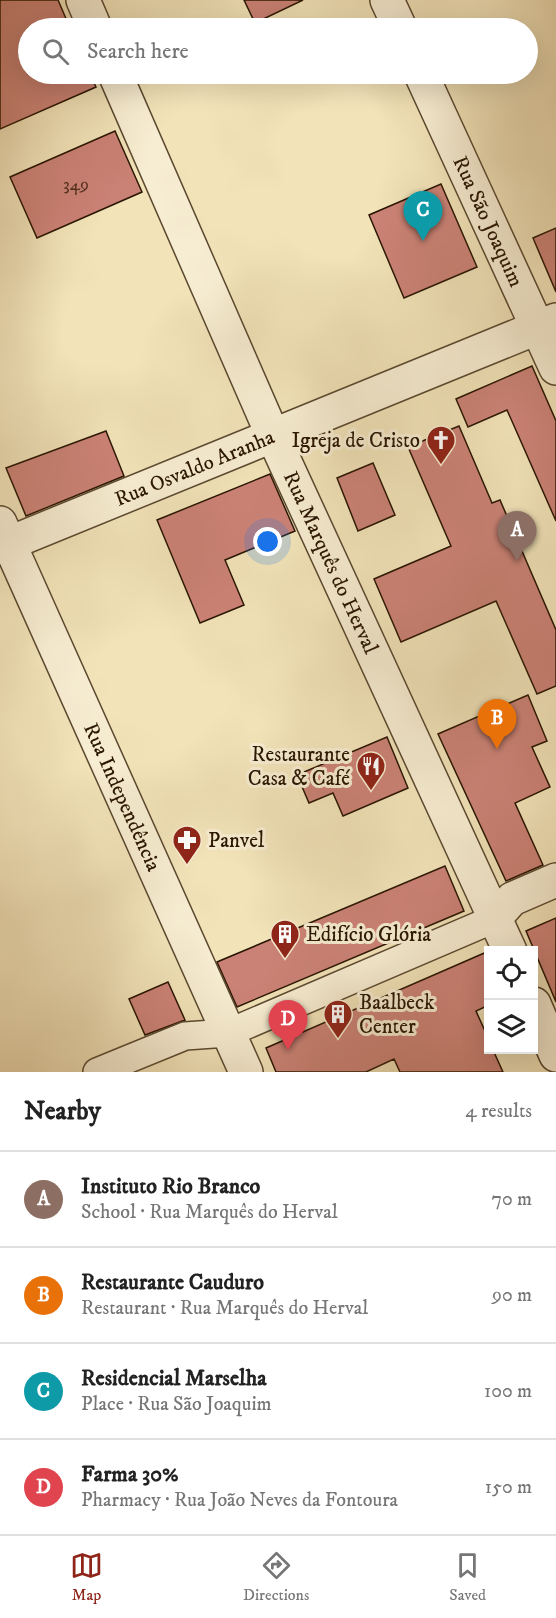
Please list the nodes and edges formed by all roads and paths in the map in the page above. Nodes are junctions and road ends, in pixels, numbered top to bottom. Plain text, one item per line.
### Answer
1 (83, 0) edge
2 (387, 0) edge
3 (91, 18) edge
4 (395, 18) edge
5 (119, 84) edge
6 (426, 84) edge
7 (547, 324) edge
8 (556, 368) edge
9 (273, 436) junction
10 (3, 538) edge
11 (556, 880) edge
12 (495, 919) junction
13 (508, 946) edge
14 (538, 1013) edge
15 (228, 1033) junction
16 (556, 1055) edge
17 (97, 1072) edge
18 (246, 1072) edge

1 - 3 street
2 - 4 street
5 - 9 street, Rua Marquês do Herval
6 - 7 street, Rua São Joaquim
7 - 8 street, Rua São Joaquim
7 - 9 street, Rua Osvaldo Aranha
9 - 10 street, Rua Osvaldo Aranha
9 - 12 street, Rua Marquês do Herval
10 - 15 street, Rua Independência
11 - 12 street
12 - 13 street, Rua Marquês do Herval
12 - 15 street
14 - 16 street
15 - 17 street
15 - 18 street, Rua Independência

